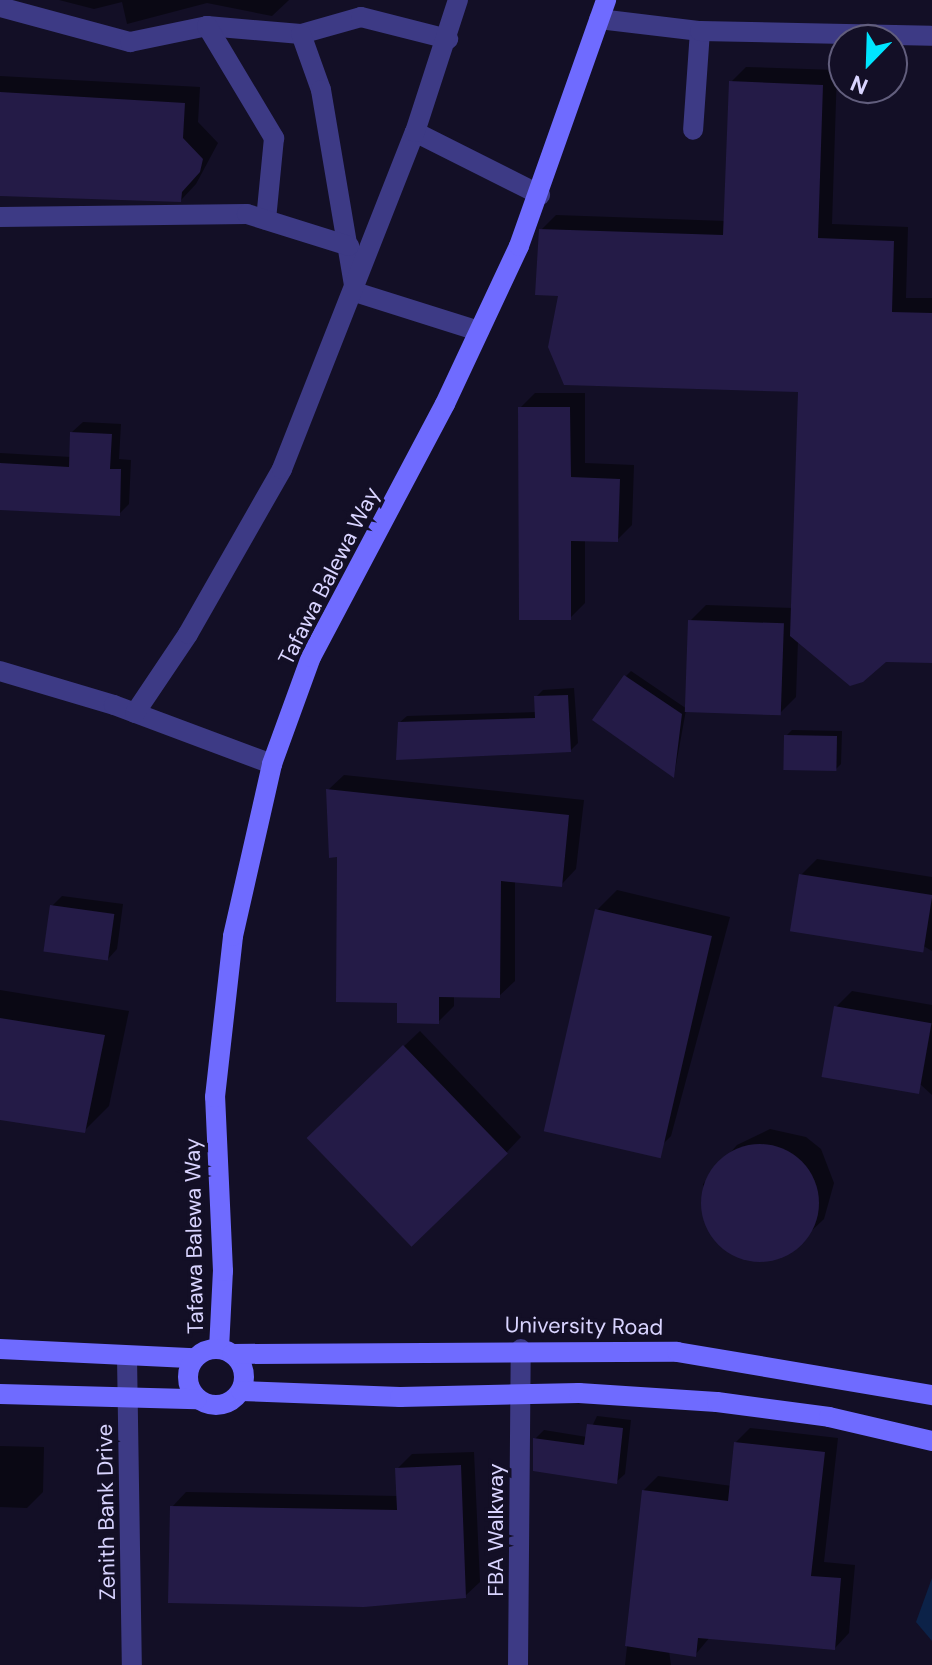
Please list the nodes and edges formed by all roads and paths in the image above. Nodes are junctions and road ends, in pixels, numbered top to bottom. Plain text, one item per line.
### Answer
1 (458, 0) edge
2 (0, 7) edge
3 (602, 10) edge
4 (207, 26) junction
5 (700, 31) junction
6 (301, 34) junction
7 (931, 36) edge
8 (448, 39) junction
9 (693, 130) dead end
10 (415, 132) junction
11 (540, 195) junction
12 (0, 217) edge
13 (266, 220) junction
14 (349, 246) junction
15 (355, 292) junction
16 (479, 331) junction
17 (0, 671) edge
18 (135, 713) junction
19 (272, 764) junction
20 (0, 1349) edge
21 (521, 1349) junction
22 (225, 1352) junction
23 (127, 1357) junction
24 (194, 1358) junction
25 (241, 1391) junction
26 (0, 1394) edge
27 (932, 1395) edge
28 (520, 1396) junction
29 (128, 1399) junction
30 (197, 1399) junction
31 (932, 1441) edge
32 (132, 1665) edge
33 (518, 1665) edge

1 - 8 street
2 - 4 street
3 - 5 street
3 - 11 main road, Tafawa Balewa Way
4 - 6 street
4 - 13 street
5 - 7 street
5 - 9 street
6 - 8 street
6 - 14 street
8 - 10 street
10 - 11 street
10 - 15 street
11 - 16 main road, Tafawa Balewa Way
12 - 13 street
13 - 14 street
14 - 15 street
15 - 16 street
15 - 18 street
16 - 19 main road, Tafawa Balewa Way
17 - 18 street
18 - 19 street
19 - 22 main road, Tafawa Balewa Way
20 - 23 main road
21 - 22 main road, University Road
21 - 27 main road, University Road
21 - 28 street, FBA Walkway
22 - 24 main road
22 - 25 main road
23 - 24 main road
23 - 29 street, Zenith Bank Drive
24 - 30 main road
25 - 28 main road
25 - 30 main road
26 - 29 main road
28 - 31 main road
28 - 33 street, FBA Walkway
29 - 30 main road
29 - 32 street, Zenith Bank Drive

